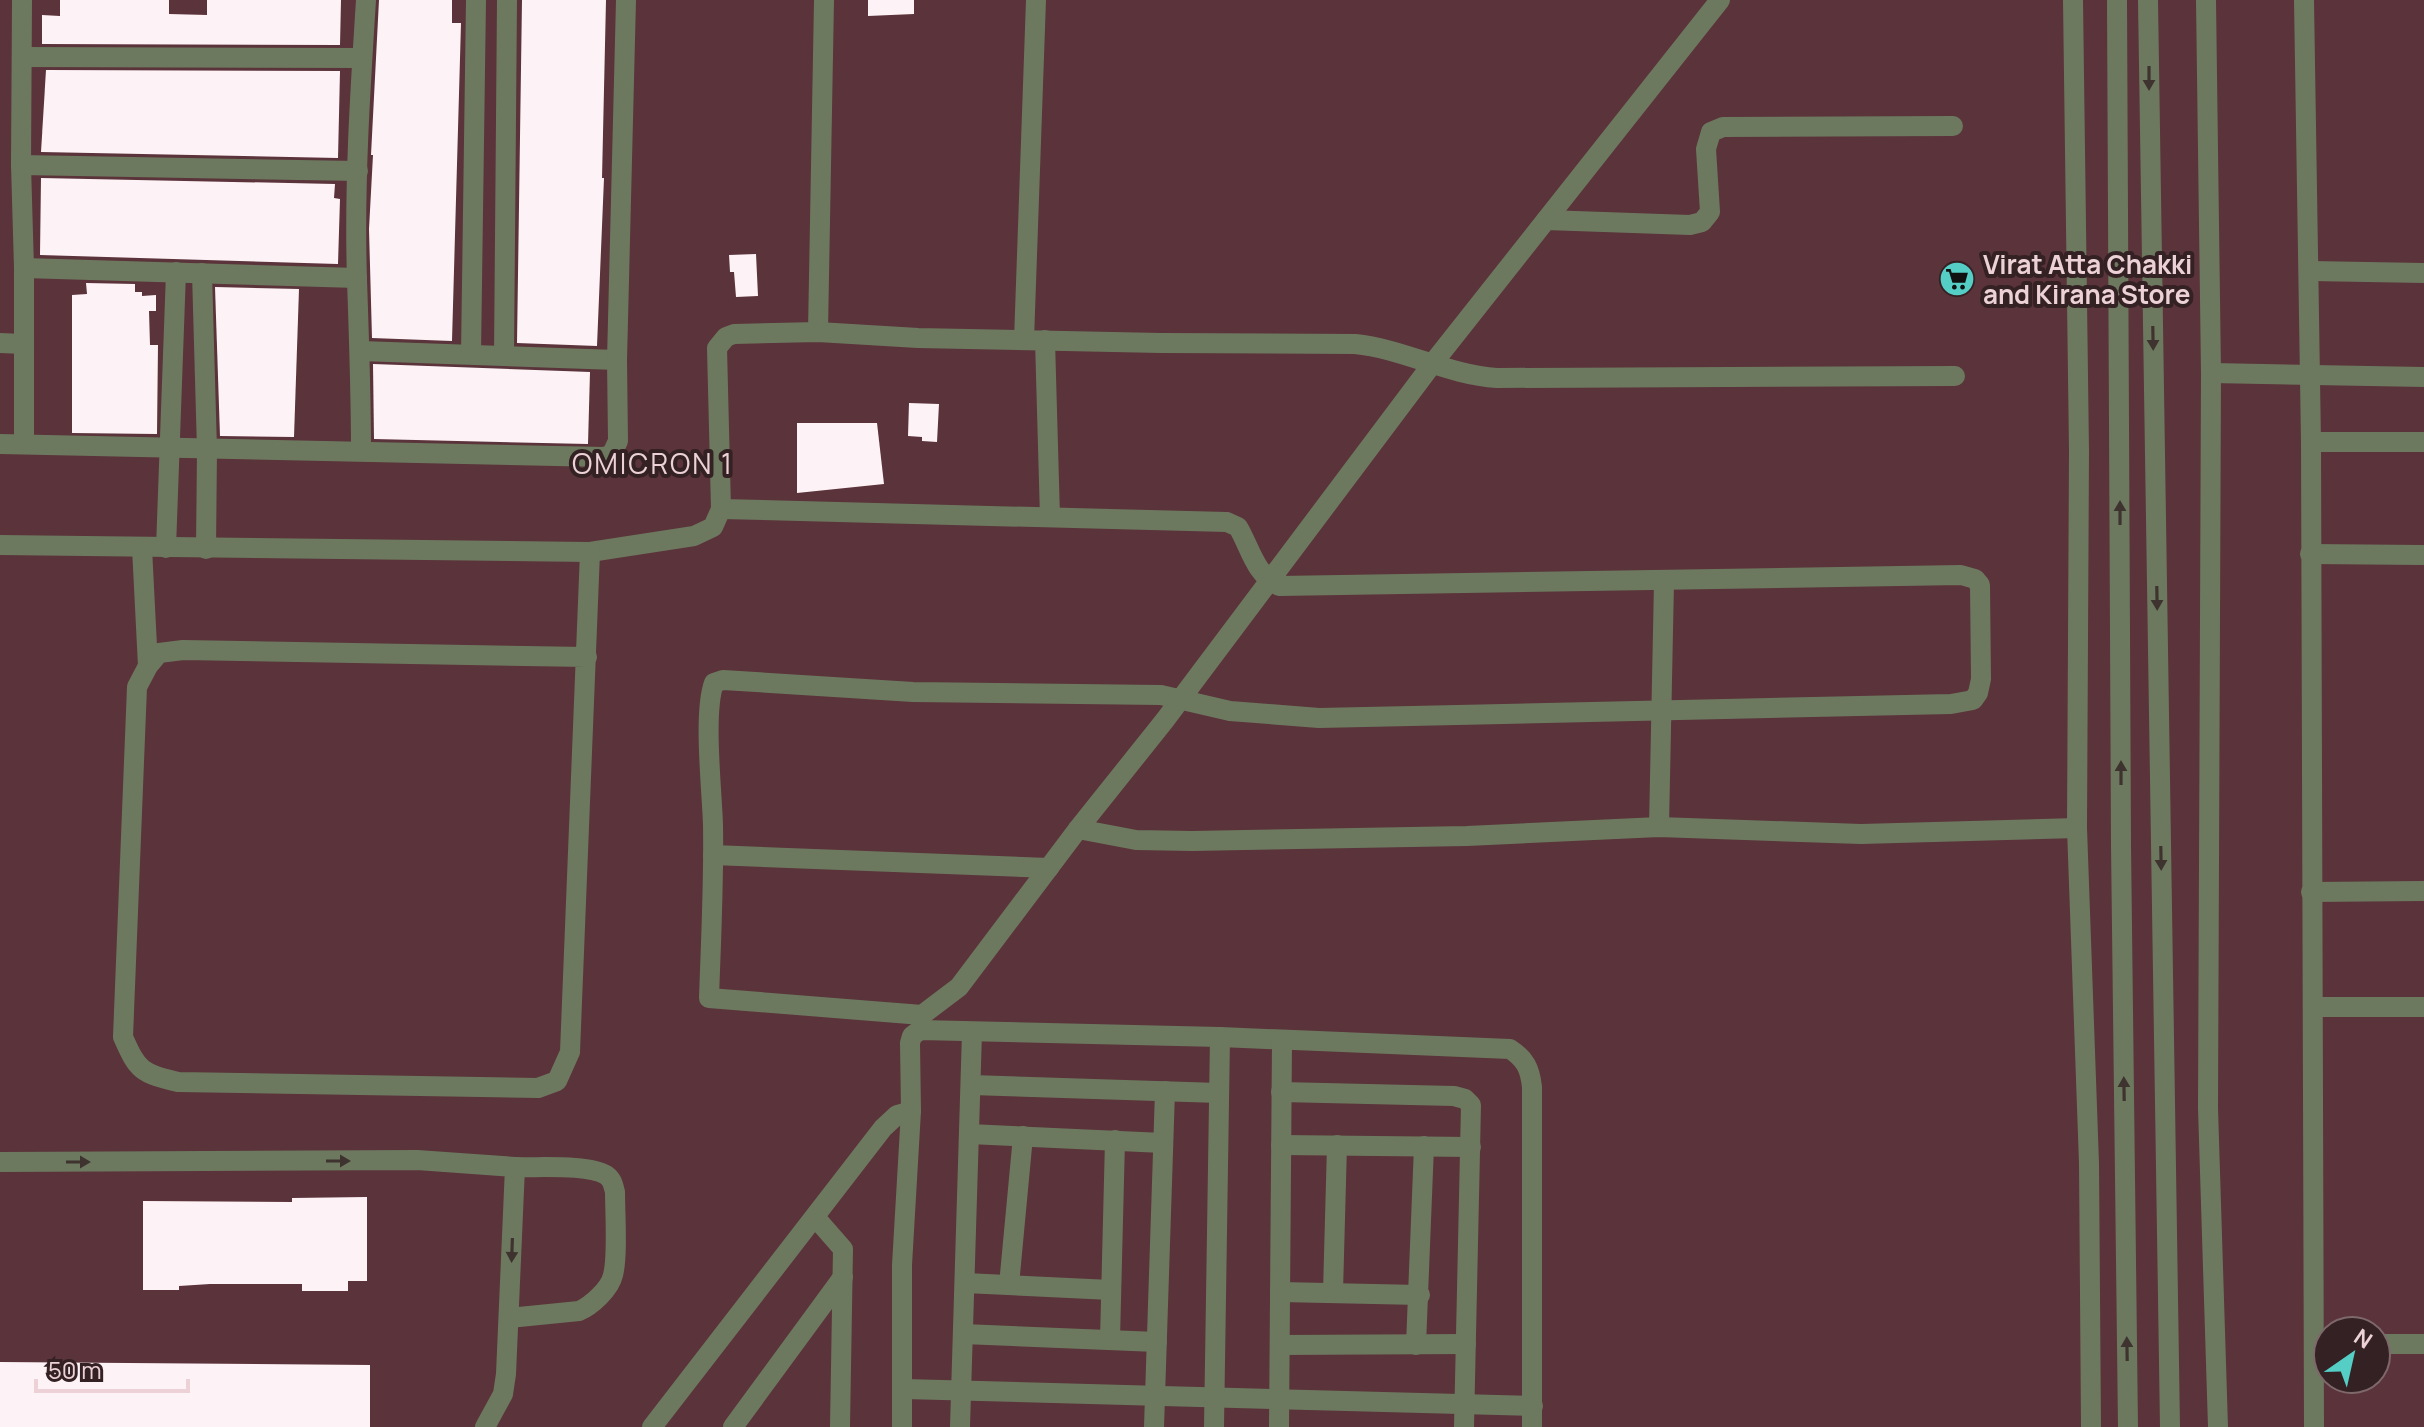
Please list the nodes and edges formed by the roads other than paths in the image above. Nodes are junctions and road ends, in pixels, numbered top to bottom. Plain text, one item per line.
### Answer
1 (22, 0) edge
2 (366, 0) edge
3 (476, 0) edge
4 (507, 0) edge
5 (626, 0) edge
6 (824, 0) edge
7 (1036, 0) edge
8 (1720, 0) edge
9 (2073, 0) edge
10 (2117, 0) edge
11 (2148, 0) edge
12 (2206, 0) edge
13 (2304, 0) edge
14 (22, 57) junction
15 (362, 58) junction
16 (1953, 126) dead end
17 (21, 165) junction
18 (358, 171) junction
19 (1546, 220) junction
20 (24, 268) junction
21 (2310, 271) junction
22 (176, 272) junction
23 (202, 273) junction
24 (2424, 273) edge
25 (357, 278) junction
26 (818, 332) junction
27 (1024, 340) junction
28 (1045, 340) junction
29 (0, 343) edge
30 (23, 344) junction
31 (361, 351) junction
32 (471, 354) junction
33 (504, 356) junction
34 (617, 360) junction
35 (1433, 363) junction
36 (2211, 373) junction
37 (1955, 376) dead end
38 (2310, 377) junction
39 (2424, 377) edge
40 (2311, 442) junction
41 (2424, 442) edge
42 (0, 444) edge
43 (24, 444) junction
44 (171, 450) junction
45 (207, 450) junction
46 (361, 450) junction
47 (721, 509) junction
48 (1050, 517) junction
49 (0, 545) edge
50 (142, 548) junction
51 (166, 548) junction
52 (206, 549) junction
53 (590, 552) junction
54 (2310, 554) junction
55 (2424, 555) edge
56 (2424, 570) edge
57 (1269, 581) junction
58 (1664, 582) junction
59 (587, 657) junction
60 (148, 666) junction
61 (1179, 698) junction
62 (1661, 709) junction
63 (1659, 827) junction
64 (2077, 828) junction
65 (1078, 829) junction
66 (713, 855) junction
67 (1049, 868) junction
68 (2424, 891) edge
69 (2311, 892) junction
70 (2313, 1007) junction
71 (2424, 1007) edge
72 (972, 1032) junction
73 (1220, 1037) junction
74 (1282, 1040) junction
75 (971, 1085) junction
76 (1165, 1091) junction
77 (1281, 1092) junction
78 (1219, 1093) junction
79 (911, 1111) junction
80 (969, 1134) junction
81 (1023, 1136) junction
82 (1115, 1140) junction
83 (1163, 1143) junction
84 (1281, 1145) junction
85 (1337, 1145) junction
86 (1424, 1146) junction
87 (1471, 1147) junction
88 (0, 1162) edge
89 (515, 1167) junction
90 (815, 1217) junction
91 (843, 1277) junction
92 (965, 1283) junction
93 (1009, 1285) junction
94 (1111, 1290) junction
95 (1280, 1292) junction
96 (1333, 1292) junction
97 (1420, 1295) junction
98 (2320, 1315) edge
99 (509, 1318) junction
100 (963, 1334) junction
101 (1110, 1340) junction
102 (1157, 1342) junction
103 (1466, 1344) junction
104 (2392, 1344) edge
105 (2424, 1344) edge
106 (1280, 1345) junction
107 (1416, 1345) junction
108 (904, 1389) junction
109 (961, 1391) junction
110 (2317, 1395) edge
111 (1155, 1397) junction
112 (1215, 1399) junction
113 (1280, 1401) junction
114 (1465, 1405) junction
115 (1532, 1417) edge
116 (2216, 1424) edge
117 (485, 1427) edge
118 (652, 1427) edge
119 (733, 1427) edge
120 (840, 1427) edge
121 (902, 1427) edge
122 (960, 1427) edge
123 (1154, 1427) edge
124 (1214, 1427) edge
125 (1279, 1427) edge
126 (1464, 1427) edge
127 (2091, 1427) edge
128 (2128, 1427) edge
129 (2170, 1427) edge
130 (2314, 1427) edge

1 - 14 street
2 - 15 street
3 - 32 street
4 - 33 street
5 - 34 street
6 - 26 street
7 - 27 street
8 - 19 street
9 - 64 street
128 -> 10 street
11 -> 129 street
12 - 36 street
13 - 21 street
14 - 15 street
14 - 17 street
15 - 18 street
16 - 19 street
17 - 18 street
17 - 20 street
18 - 25 street
19 - 35 street
20 - 22 street
20 - 30 street
21 - 24 street
21 - 38 street
22 - 23 street
22 - 44 street
23 - 25 street
23 - 45 street
25 - 31 street
26 - 27 street
26 - 47 street
27 - 28 street
28 - 35 street
28 - 48 street
29 - 30 street
30 - 43 street
31 - 32 street
31 - 46 street
32 - 33 street
33 - 34 street
34 - 46 street
35 - 37 street
35 - 57 street
36 - 38 street
36 - 116 street
38 - 39 street
38 - 40 street
40 - 41 street
40 - 54 street
42 - 43 street
43 - 44 street
44 - 45 street
44 - 51 street
45 - 46 street
45 - 52 street
47 - 48 street
47 - 53 street
48 - 57 street
49 - 50 street
50 - 51 street
50 - 60 street
51 - 52 street
52 - 53 street
53 - 59 street
54 - 55 street
54 - 69 street
55 - 56 street
57 - 58 street
57 - 61 street
58 - 62 street
58 - 62 street
59 - 60 street
59 - 60 street
61 - 62 street
61 - 65 street
61 - 66 street
62 - 63 street
63 - 64 street
63 - 65 street
64 - 127 street
65 - 67 street
66 - 67 street
66 - 67 street
68 - 69 street
69 - 70 street
70 - 71 street
70 - 98 street
72 - 73 street
72 - 75 street
72 - 79 street
73 - 74 street
73 - 78 street
74 - 77 street
74 - 115 street
75 - 76 street
75 - 80 street
76 - 78 street
76 - 83 street
77 - 84 street
77 - 87 street
78 - 112 street
79 - 90 street
79 - 108 street
80 - 81 street
80 - 92 street
81 - 82 street
81 - 93 street
82 - 83 street
82 - 94 street
83 - 102 street
84 - 85 street
84 - 95 street
85 - 86 street
85 - 96 street
86 - 87 street
86 - 97 street
87 - 103 street
88 -> 89 street
89 -> 99 street
89 - 99 street
90 - 91 street
90 - 118 street
91 - 119 street
91 - 120 street
92 - 93 street
92 - 100 street
93 - 94 street
94 - 101 street
95 - 96 street
95 - 106 street
96 - 97 street
97 - 107 street
99 - 117 street
100 - 101 street
100 - 109 street
101 - 102 street
102 - 111 street
103 - 107 street
103 - 114 street
104 - 105 street
106 - 107 street
106 - 113 street
108 - 109 street
108 - 121 street
109 - 111 street
109 - 122 street
110 - 130 street
111 - 112 street
111 - 123 street
112 - 113 street
112 - 124 street
113 - 114 street
113 - 125 street
114 - 115 street
114 - 126 street

